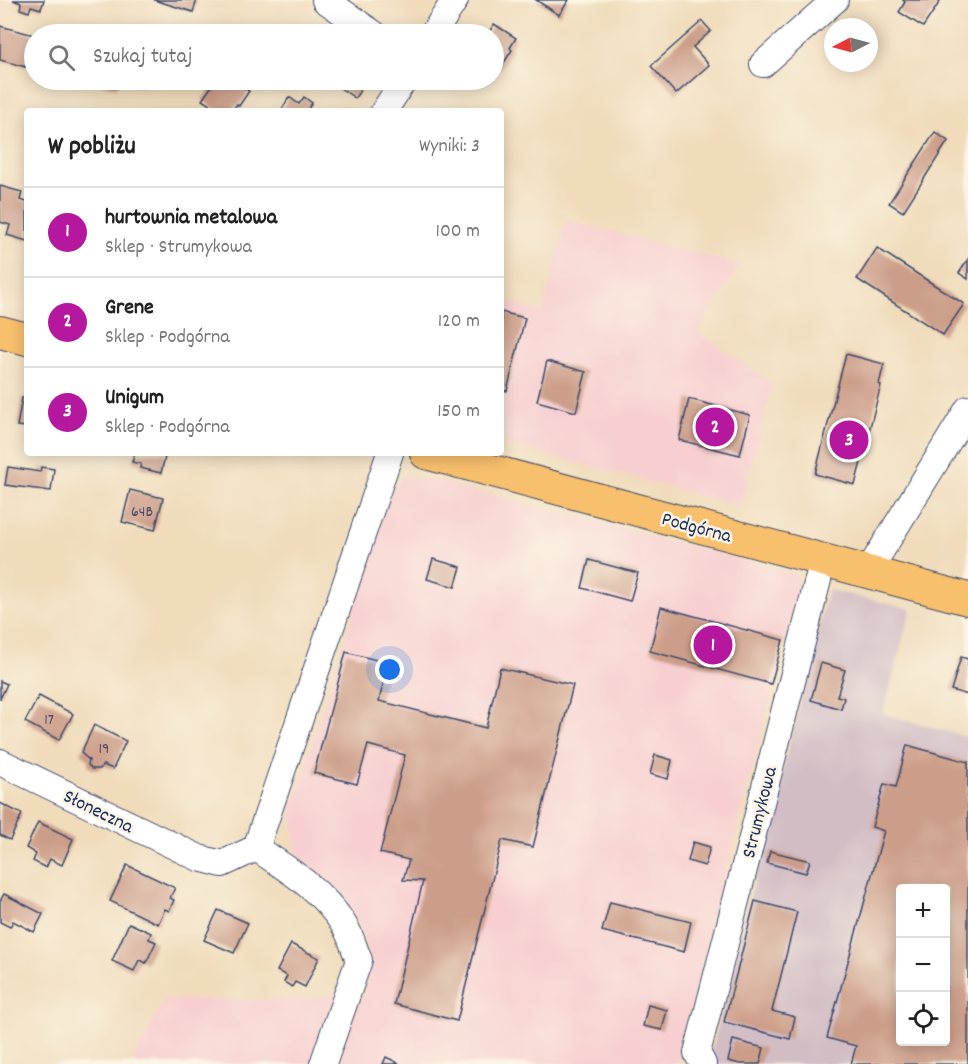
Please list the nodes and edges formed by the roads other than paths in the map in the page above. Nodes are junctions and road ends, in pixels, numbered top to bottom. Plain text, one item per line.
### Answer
1 (325, 0) edge
2 (455, 0) edge
3 (835, 0) edge
4 (360, 24) edge
5 (439, 24) edge
6 (763, 64) dead end
7 (398, 90) edge
8 (386, 108) edge
9 (0, 332) edge
10 (24, 338) edge
11 (968, 409) edge
12 (389, 456) edge
13 (437, 456) edge
14 (823, 560) junction
15 (868, 572) junction
16 (968, 600) edge
17 (0, 762) edge
18 (256, 848) junction
19 (323, 1064) edge
20 (702, 1064) edge

1 - 4 street
2 - 5 street
3 - 6 street
7 - 8 street
9 - 10 main road
11 - 15 street
12 - 18 street
13 - 14 main road, Podgórna
14 - 15 main road, Podgórna
14 - 20 street, Strumykowa
15 - 16 main road, Podgórna
17 - 18 street, Słoneczna
18 - 19 street

